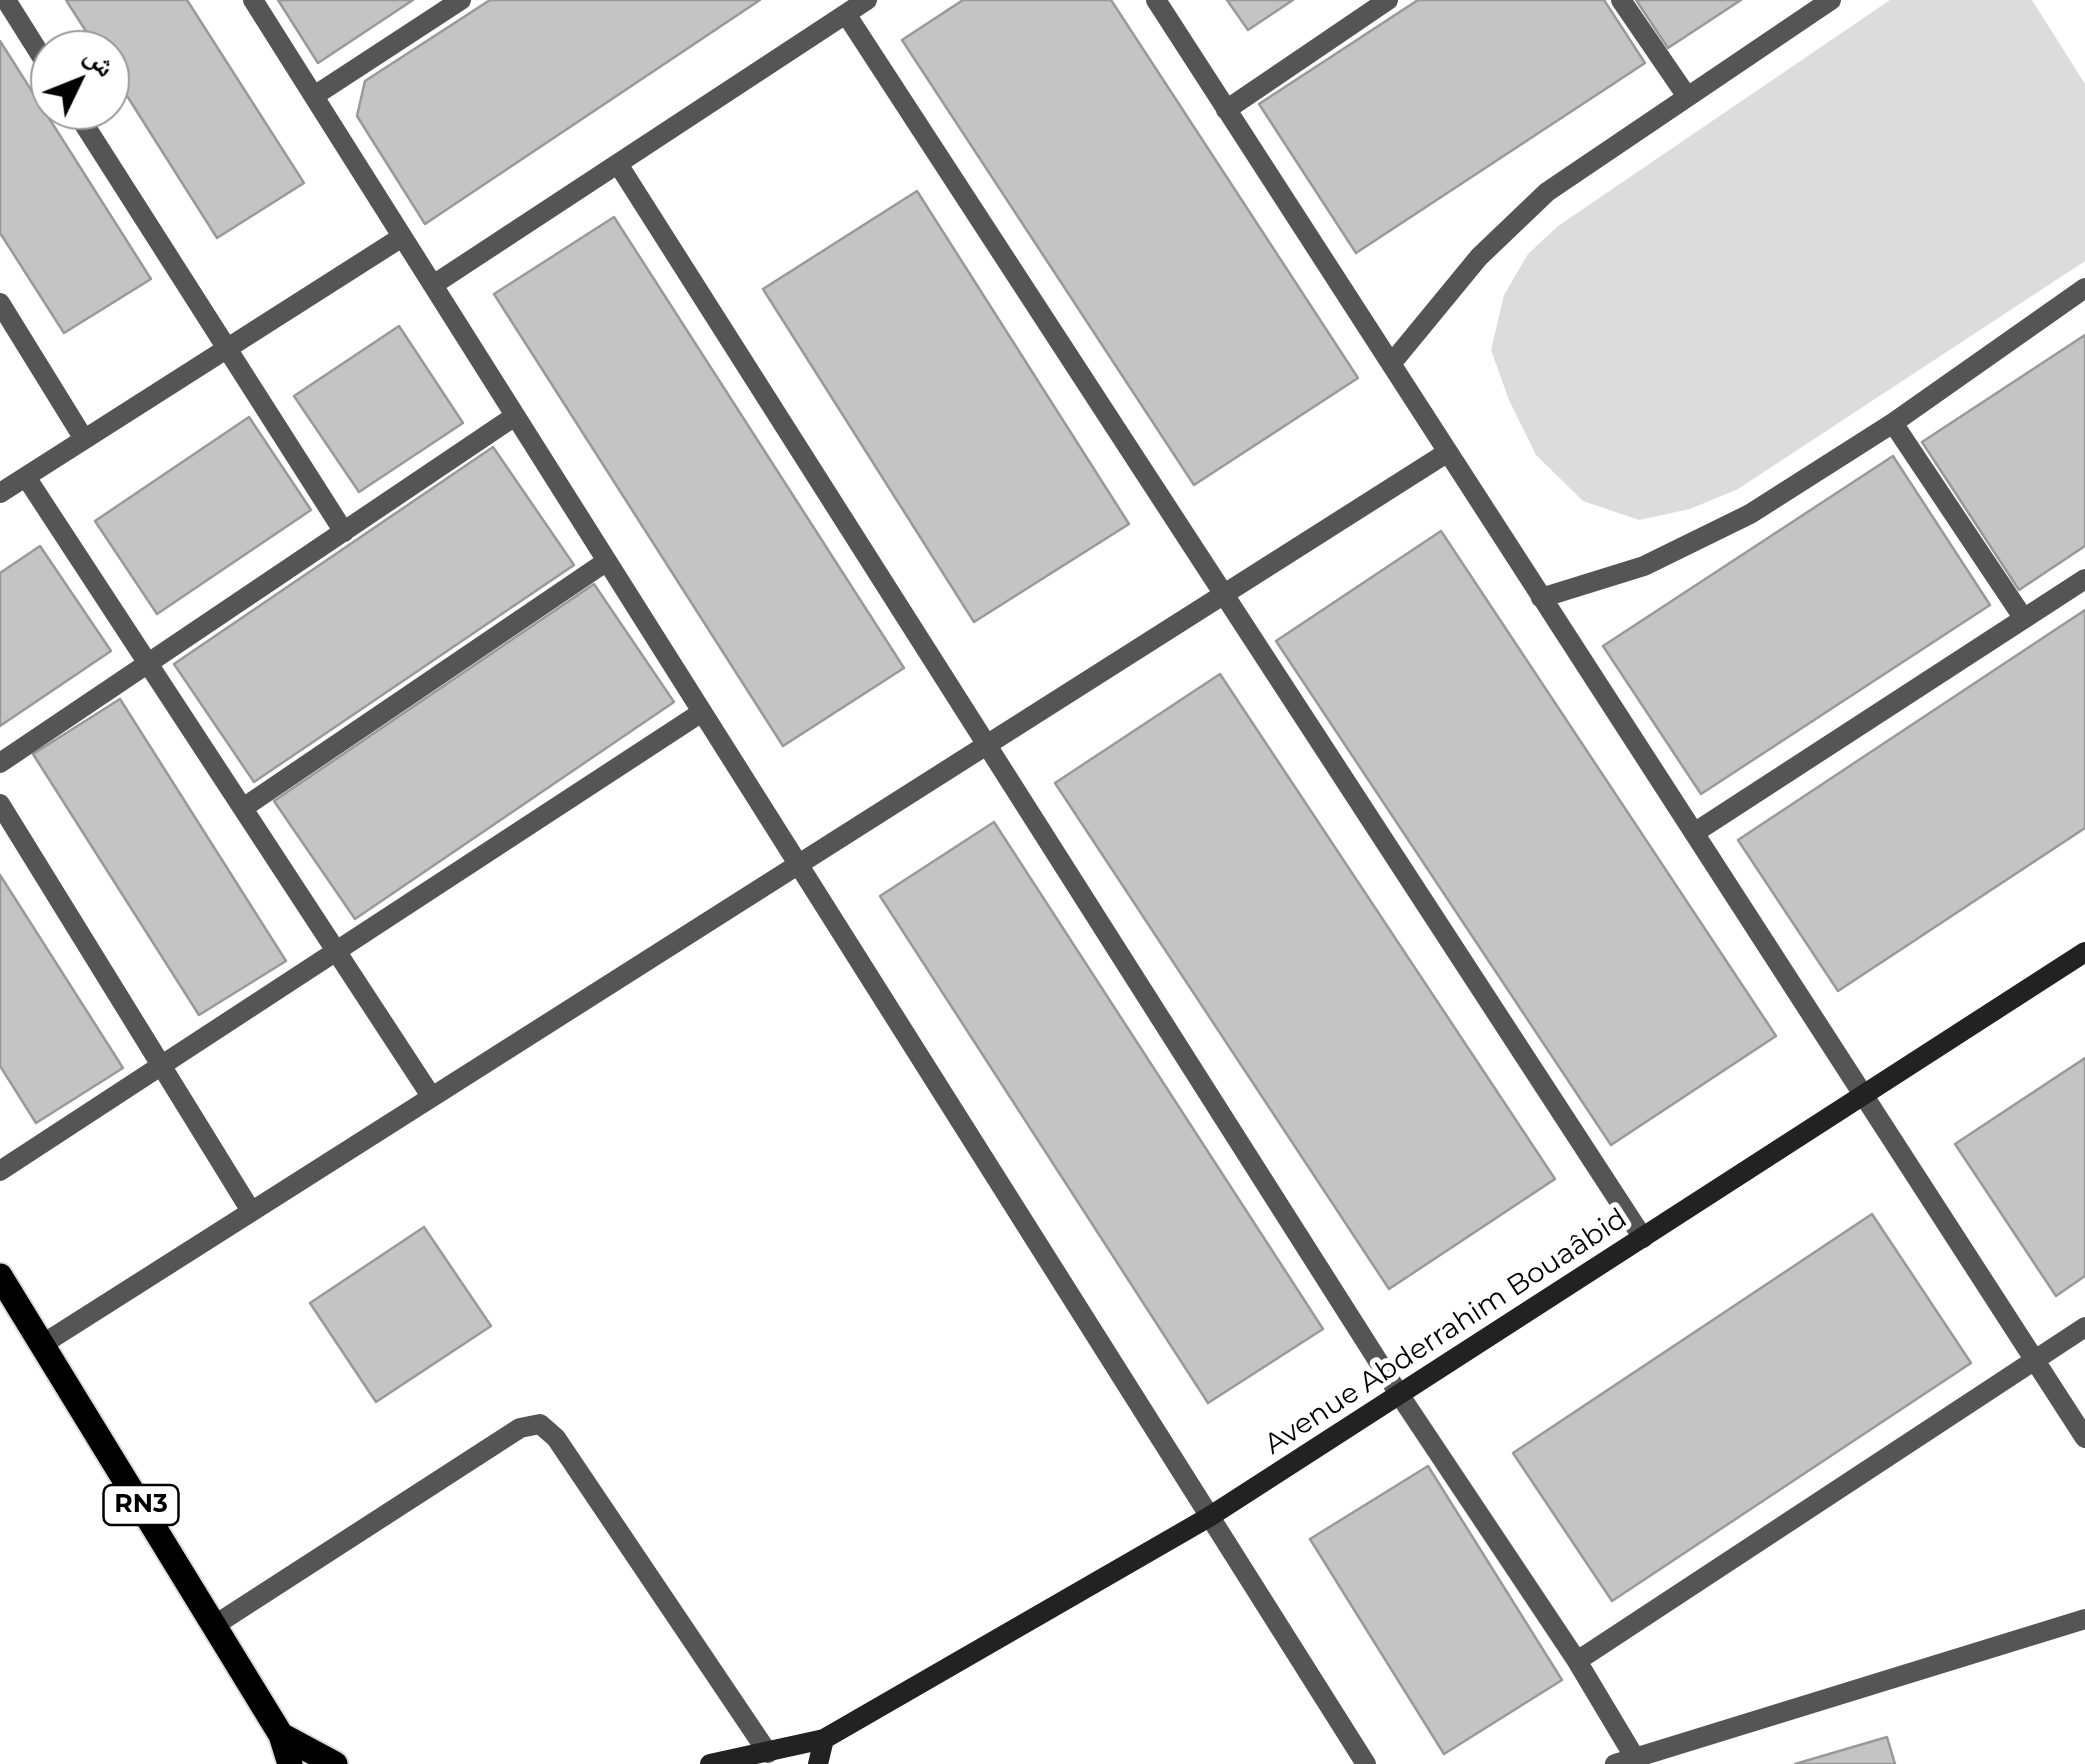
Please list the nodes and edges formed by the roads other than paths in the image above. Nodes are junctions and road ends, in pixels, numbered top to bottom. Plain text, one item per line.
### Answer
1 (6, 0) edge
2 (253, 0) edge
3 (460, 0) edge
4 (867, 0) edge
5 (1156, 0) edge
6 (1388, 0) edge
7 (1622, 0) edge
8 (1831, 0) edge
9 (846, 14) junction
10 (30, 38) edge
11 (314, 96) junction
12 (1686, 96) junction
13 (1226, 110) junction
14 (89, 130) edge
15 (618, 164) junction
16 (402, 237) junction
17 (433, 285) junction
18 (2085, 288) edge
19 (0, 303) edge
20 (227, 349) junction
21 (1391, 364) junction
22 (515, 416) junction
23 (1892, 423) junction
24 (84, 439) junction
25 (1448, 452) junction
26 (26, 477) junction
27 (0, 493) edge
28 (344, 532) junction
29 (607, 561) junction
30 (2085, 579) edge
31 (1223, 594) junction
32 (1542, 598) junction
33 (2024, 619) junction
34 (148, 663) junction
35 (702, 712) junction
36 (986, 744) junction
37 (0, 763) edge
38 (0, 804) edge
39 (243, 808) junction
40 (1694, 833) junction
41 (797, 864) junction
42 (2085, 952) edge
43 (337, 953) junction
44 (161, 1066) junction
45 (1864, 1095) junction
46 (431, 1096) junction
47 (0, 1171) edge
48 (250, 1211) junction
49 (1642, 1238) junction
50 (0, 1276) edge
51 (2085, 1327) edge
52 (42, 1344) junction
53 (2034, 1360) junction
54 (1400, 1394) junction
55 (2085, 1438) edge
56 (1209, 1517) junction
57 (2085, 1619) edge
58 (215, 1624) junction
59 (1577, 1661) junction
60 (282, 1735) junction
61 (824, 1739) junction
62 (768, 1754) junction
63 (1625, 1761) edge
64 (290, 1764) edge
65 (335, 1764) edge
66 (710, 1764) edge
67 (818, 1764) edge
68 (1366, 1764) edge

1 - 10 street
2 - 11 street
3 - 11 street
4 - 9 street
5 - 13 street
6 - 13 street
7 - 12 street
8 - 12 street
9 - 15 street
9 - 31 street
11 - 16 street
12 - 21 street
13 - 21 street
14 - 20 street
15 - 17 street
15 - 36 street
16 - 17 street
16 - 20 street
17 - 22 street
18 - 23 street
19 - 24 street
20 - 24 street
20 - 28 street
21 - 25 street
22 - 28 street
22 - 29 street
23 - 32 street
23 - 33 street
24 - 26 street
25 - 31 street
25 - 32 street
26 - 27 street
26 - 34 street
28 - 34 street
29 - 35 street
29 - 39 street
30 - 33 street
31 - 36 street
31 - 49 street
32 - 40 street
33 - 40 street
34 - 37 street
34 - 39 street
35 - 41 street
35 - 43 street
36 - 41 street
36 - 54 street
38 - 44 street
39 - 43 street
40 - 45 street
41 - 46 street
41 - 56 street
42 - 45 street, Avenue Abderrahim Bouaâbid
43 - 44 street
43 - 46 street
44 - 47 street
44 - 48 street
45 - 49 street, Avenue Abderrahim Bouaâbid
45 - 53 street
46 - 48 street
48 - 52 street
49 - 54 street, Avenue Abderrahim Bouaâbid
50 - 52 main road, RN3
51 - 53 street
52 - 58 main road, RN3
53 - 55 street
53 - 59 street
54 - 56 street, Avenue Abderrahim Bouaâbid
54 - 59 street
56 - 61 street, Avenue Abderrahim Bouaâbid
56 - 68 street
57 - 63 street
58 - 60 main road, RN3
58 - 62 street
59 - 63 street
60 - 64 main road, RN3
60 - 65 main road
61 - 62 street, Avenue Abderrahim Bouaâbid
61 - 67 street
62 - 66 street, Avenue Abderrahim Bouaâbid

